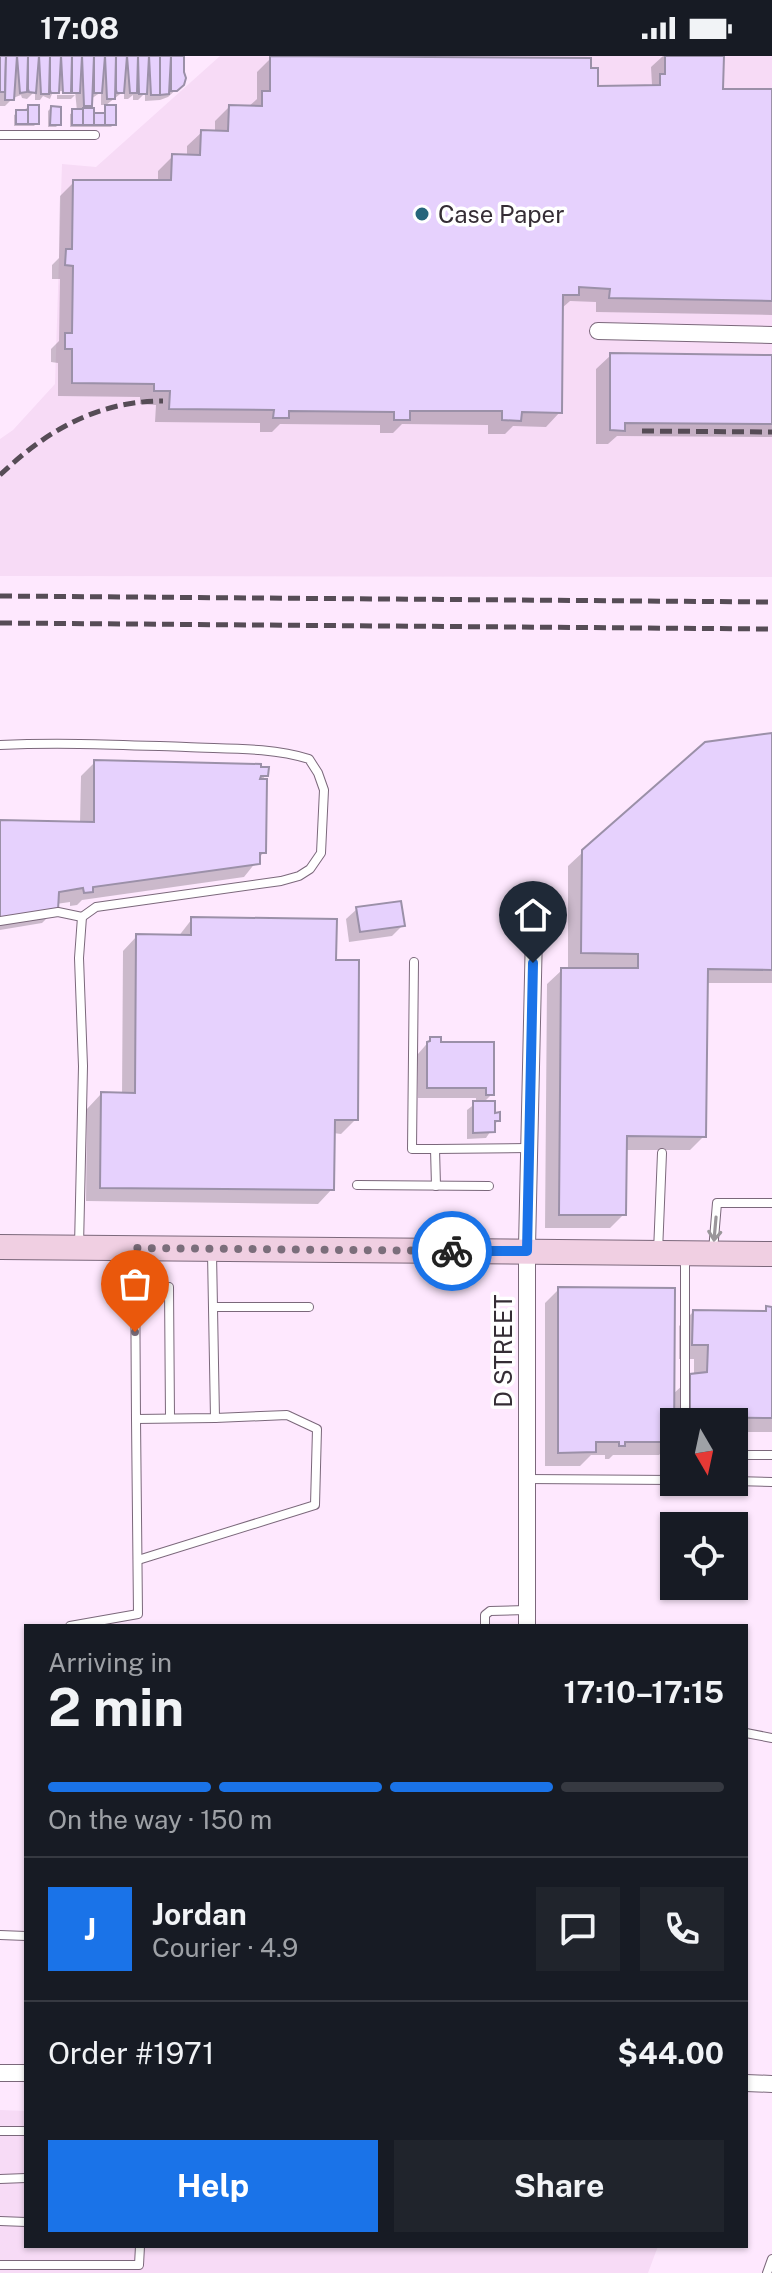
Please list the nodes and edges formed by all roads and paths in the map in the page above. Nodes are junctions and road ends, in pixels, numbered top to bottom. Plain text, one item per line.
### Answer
1 (0, 135) edge
2 (95, 135) dead end
3 (598, 331) dead end
4 (772, 335) edge
5 (0, 745) edge
6 (82, 917) junction
7 (0, 921) edge
8 (534, 932) dead end
9 (414, 962) dead end
10 (529, 1148) junction
11 (435, 1149) junction
12 (662, 1153) dead end
13 (357, 1185) dead end
14 (436, 1186) junction
15 (489, 1186) dead end
16 (772, 1203) edge
17 (0, 1247) edge
18 (79, 1247) junction
19 (135, 1248) junction
20 (212, 1249) junction
21 (527, 1251) junction
22 (658, 1253) junction
23 (685, 1253) junction
24 (713, 1253) junction
25 (772, 1254) edge
26 (169, 1287) dead end
27 (213, 1307) junction
28 (309, 1307) dead end
29 (685, 1408) edge
30 (170, 1418) junction
31 (215, 1418) junction
32 (136, 1419) junction
33 (748, 1455) edge
34 (772, 1455) edge
35 (527, 1479) junction
36 (660, 1480) edge
37 (748, 1481) edge
38 (772, 1482) edge
39 (138, 1560) junction
40 (527, 1618) edge
41 (81, 1624) edge
42 (485, 1624) edge
43 (748, 1733) edge
44 (772, 1738) edge
45 (0, 1935) edge
46 (24, 1936) edge
47 (0, 2073) edge
48 (24, 2073) edge
49 (748, 2083) edge
50 (772, 2084) edge
51 (0, 2131) edge
52 (24, 2131) edge
53 (24, 2178) edge
54 (0, 2179) edge
55 (0, 2221) edge
56 (24, 2222) edge
57 (140, 2248) edge
58 (772, 2259) edge
59 (0, 2265) edge
60 (767, 2273) edge

1 - 2 lane
3 - 4 street
5 - 6 lane
6 - 7 lane
6 - 18 lane
8 - 10 street, D STREET
9 - 11 lane
10 - 11 lane
10 - 21 street, D STREET
11 - 14 lane
12 - 22 lane
13 - 14 lane
14 - 15 lane
16 -> 24 lane
17 - 18 main road
18 - 19 main road
19 - 20 main road
19 - 32 lane
20 - 21 main road
20 - 27 lane
21 - 22 main road
21 - 35 street, D STREET
22 - 23 main road
23 - 24 main road
23 - 29 lane
24 - 25 main road
26 - 30 lane
27 - 28 lane
27 - 31 lane
30 - 31 lane
30 - 32 lane
31 - 39 lane
32 - 39 lane
33 - 34 lane
35 - 36 lane
35 - 40 street, D STREET
37 - 38 lane
39 - 41 lane
40 - 42 lane
43 - 44 lane
45 - 46 lane
47 - 48 street
49 - 50 street
51 - 52 lane
53 - 54 lane
55 - 56 lane
57 - 59 lane
58 - 60 lane

